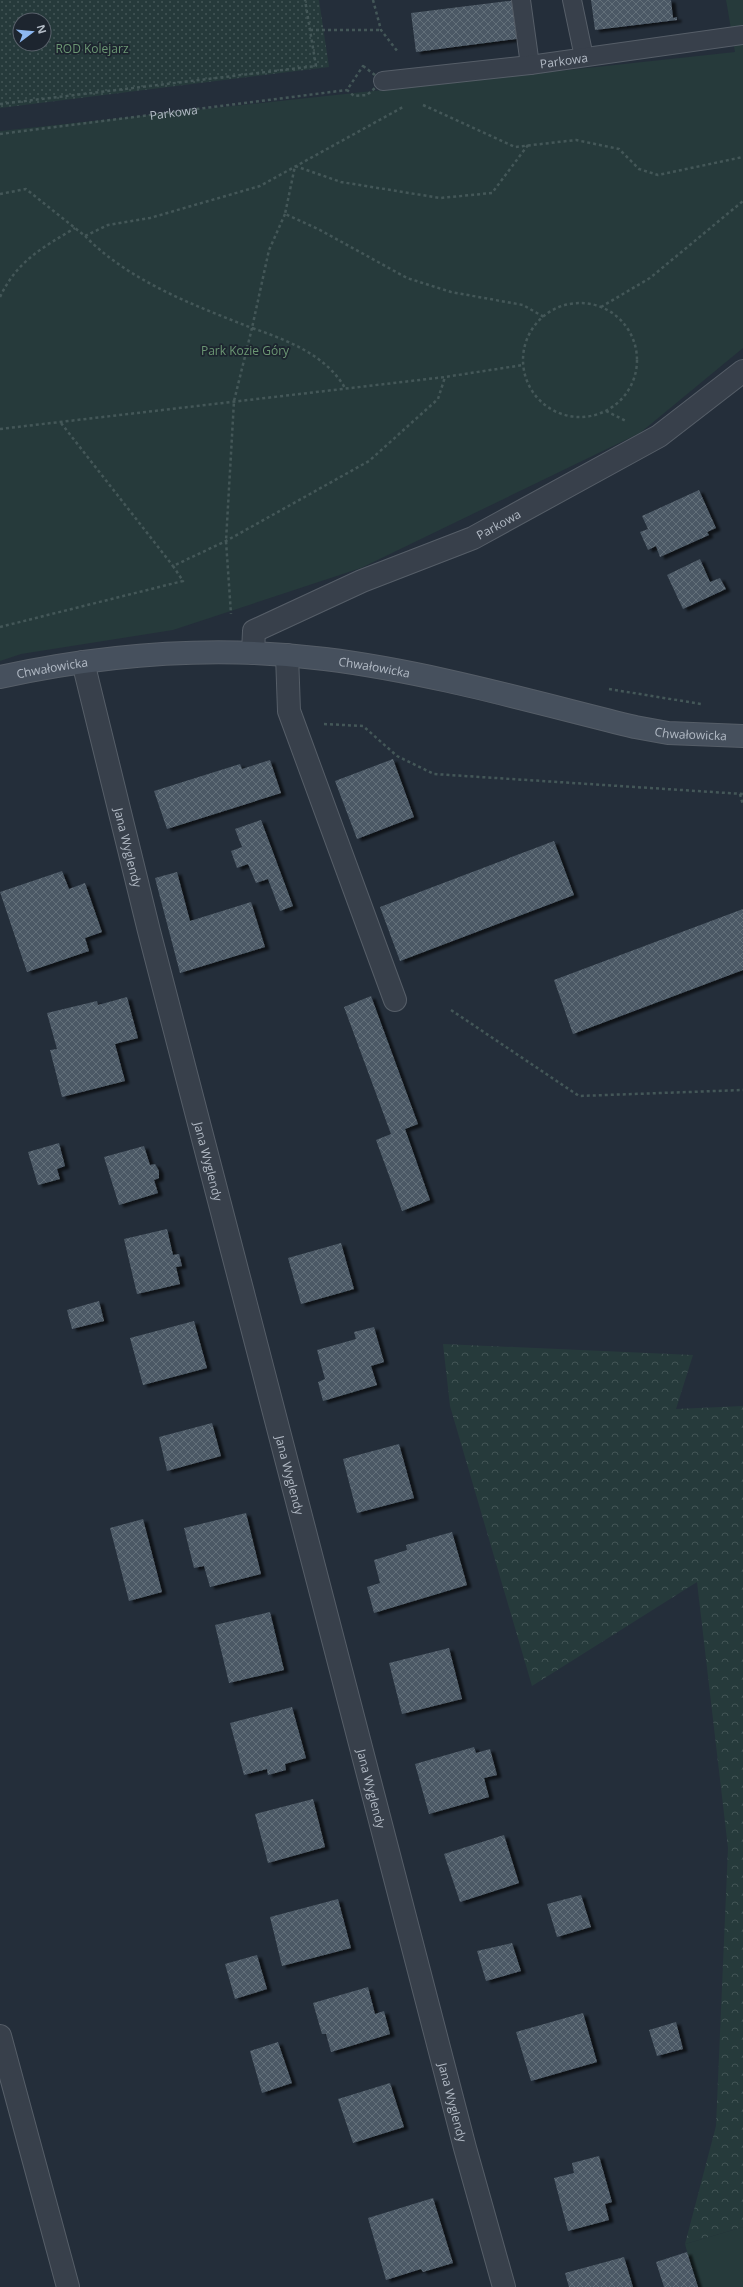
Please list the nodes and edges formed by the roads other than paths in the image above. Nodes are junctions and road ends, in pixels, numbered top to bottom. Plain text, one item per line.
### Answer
1 (521, 0) edge
2 (572, 0) edge
3 (743, 36) edge
4 (584, 57) junction
5 (530, 65) junction
6 (383, 81) dead end
7 (743, 371) edge
8 (253, 653) junction
9 (287, 655) junction
10 (83, 662) junction
11 (0, 677) edge
12 (743, 736) edge
13 (395, 1000) dead end
14 (0, 2036) edge
15 (68, 2287) edge
16 (504, 2287) edge

1 - 5 lane
2 - 4 lane
3 - 4 lane, Parkowa
4 - 5 lane, Parkowa
5 - 6 lane, Parkowa
7 - 8 street, Parkowa
8 - 9 main road, Chwałowicka
8 - 10 main road, Chwałowicka
9 - 12 main road, Chwałowicka
9 - 13 street
10 - 11 main road, Chwałowicka
10 - 16 street, Jana Wyglendy
14 - 15 street

